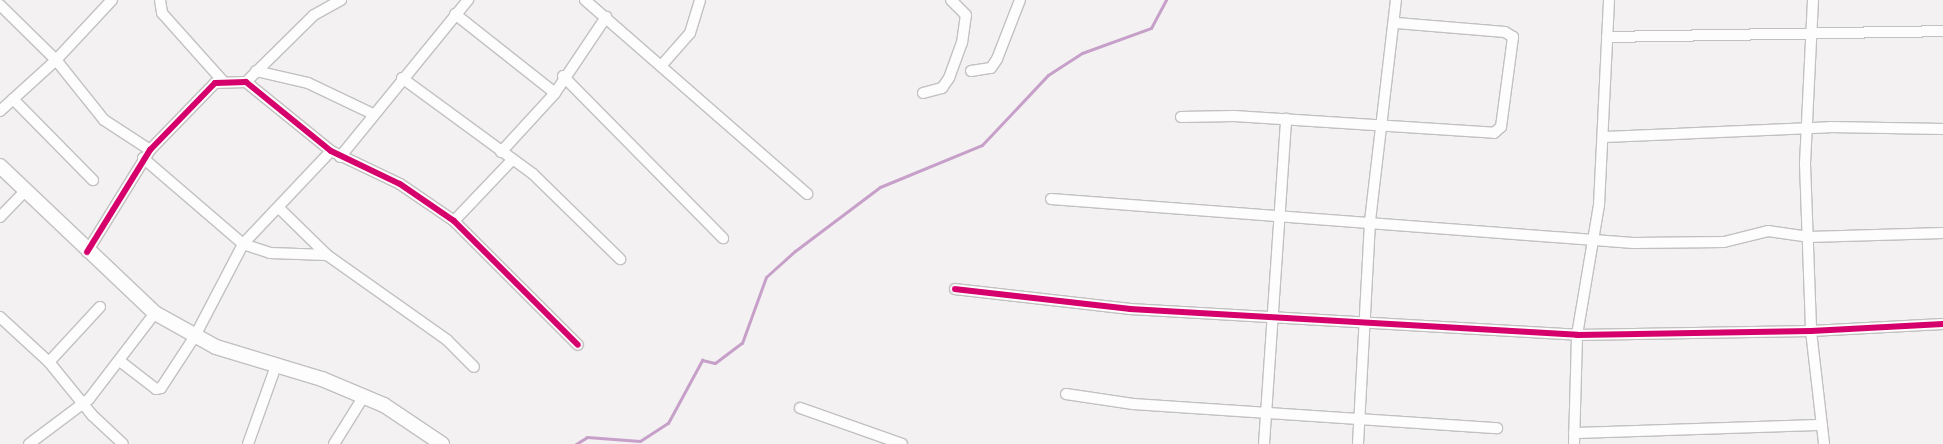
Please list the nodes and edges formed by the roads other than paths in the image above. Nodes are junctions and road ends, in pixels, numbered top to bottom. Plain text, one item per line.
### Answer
1 (112, 0) edge
2 (160, 0) edge
3 (341, 0) edge
4 (468, 0) edge
5 (585, 0) edge
6 (700, 0) edge
7 (951, 0) edge
8 (1020, 0) edge
9 (1396, 0) edge
10 (1609, 0) edge
11 (1813, 0) edge
12 (0, 5) edge
13 (455, 14) junction
14 (606, 17) junction
15 (1396, 23) junction
16 (1943, 31) edge
17 (1812, 32) junction
18 (1607, 37) junction
19 (56, 60) junction
20 (661, 66) junction
21 (256, 71) junction
22 (971, 71) dead end
23 (563, 76) junction
24 (402, 78) junction
25 (222, 80) junction
26 (246, 82) junction
27 (555, 93) junction
28 (923, 93) dead end
29 (13, 99) junction
30 (0, 111) edge
31 (374, 114) junction
32 (1180, 117) dead end
33 (1286, 118) junction
34 (1379, 128) junction
35 (1806, 128) junction
36 (1943, 129) edge
37 (1605, 137) junction
38 (501, 152) junction
39 (146, 154) junction
40 (336, 154) junction
41 (512, 160) junction
42 (0, 166) edge
43 (93, 180) dead end
44 (26, 191) junction
45 (807, 194) dead end
46 (1051, 198) dead end
47 (280, 209) junction
48 (1278, 216) junction
49 (0, 217) edge
50 (454, 221) junction
51 (1370, 221) junction
52 (1943, 233) edge
53 (1809, 237) junction
54 (723, 238) dead end
55 (1593, 240) junction
56 (243, 244) junction
57 (88, 252) junction
58 (327, 255) junction
59 (620, 259) dead end
60 (955, 289) dead end
61 (100, 307) dead end
62 (156, 313) junction
63 (1271, 315) junction
64 (0, 317) edge
65 (1363, 322) junction
66 (1943, 324) edge
67 (1812, 331) junction
68 (1577, 335) junction
69 (195, 336) junction
70 (578, 344) dead end
71 (49, 362) junction
72 (121, 362) junction
73 (276, 366) junction
74 (474, 367) dead end
75 (1066, 394) dead end
76 (364, 396) junction
77 (84, 404) junction
78 (800, 408) dead end
79 (1265, 413) junction
80 (1361, 420) junction
81 (1820, 425) junction
82 (1497, 428) dead end
83 (1574, 439) edge
84 (29, 444) edge
85 (123, 444) edge
86 (248, 444) edge
87 (334, 444) edge
88 (442, 444) edge
89 (902, 444) edge
90 (1264, 444) edge
91 (1358, 444) edge
92 (1824, 444) edge

1 - 19 street
2 - 25 street
3 - 21 street
4 - 13 street
5 - 14 street
6 - 20 street
7 - 28 street
8 - 22 street
9 - 15 street
10 - 18 street
11 - 17 street
12 - 19 street
13 - 24 street
13 - 27 street
14 - 20 street
14 - 23 street
15 - 34 street
15 - 34 street
16 - 17 street
17 - 18 street
17 - 35 street
18 - 37 street
19 - 29 street
19 - 39 street
20 - 45 street
21 - 26 street
21 - 31 street
23 - 27 street
23 - 54 street
24 - 31 street
24 - 38 street
25 - 26 street
25 - 39 street
26 - 40 street
27 - 38 street
29 - 30 street
29 - 43 street
31 - 40 street
32 - 33 street
33 - 34 street
33 - 48 street
34 - 51 street
35 - 36 street
35 - 37 street
35 - 53 street
37 - 55 street
38 - 41 street
39 - 56 street
39 - 57 street
40 - 47 street
40 - 50 street
41 - 50 street
41 - 59 street
42 - 44 street
44 - 49 street
44 - 57 street
46 - 48 street
47 - 56 street
47 - 58 street
48 - 51 street
48 - 63 street
50 - 70 street
51 - 55 street
51 - 65 street
52 - 53 street
53 - 55 street
53 - 67 street
55 - 68 street
56 - 58 street
56 - 69 street
57 - 62 street
58 - 74 street
60 - 63 street
61 - 71 street
62 - 69 street
62 - 72 street
63 - 65 street
63 - 79 street
64 - 71 street
65 - 68 street
65 - 80 street
66 - 67 street
67 - 68 street
67 - 81 street
68 - 83 street
69 - 72 street
69 - 73 street
71 - 77 street
72 - 77 street
73 - 76 street
73 - 86 street
75 - 79 street
76 - 87 street
76 - 88 street
77 - 84 street
77 - 85 street
78 - 89 street
79 - 80 street
79 - 90 street
80 - 82 street
80 - 91 street
81 - 83 street
81 - 92 street

